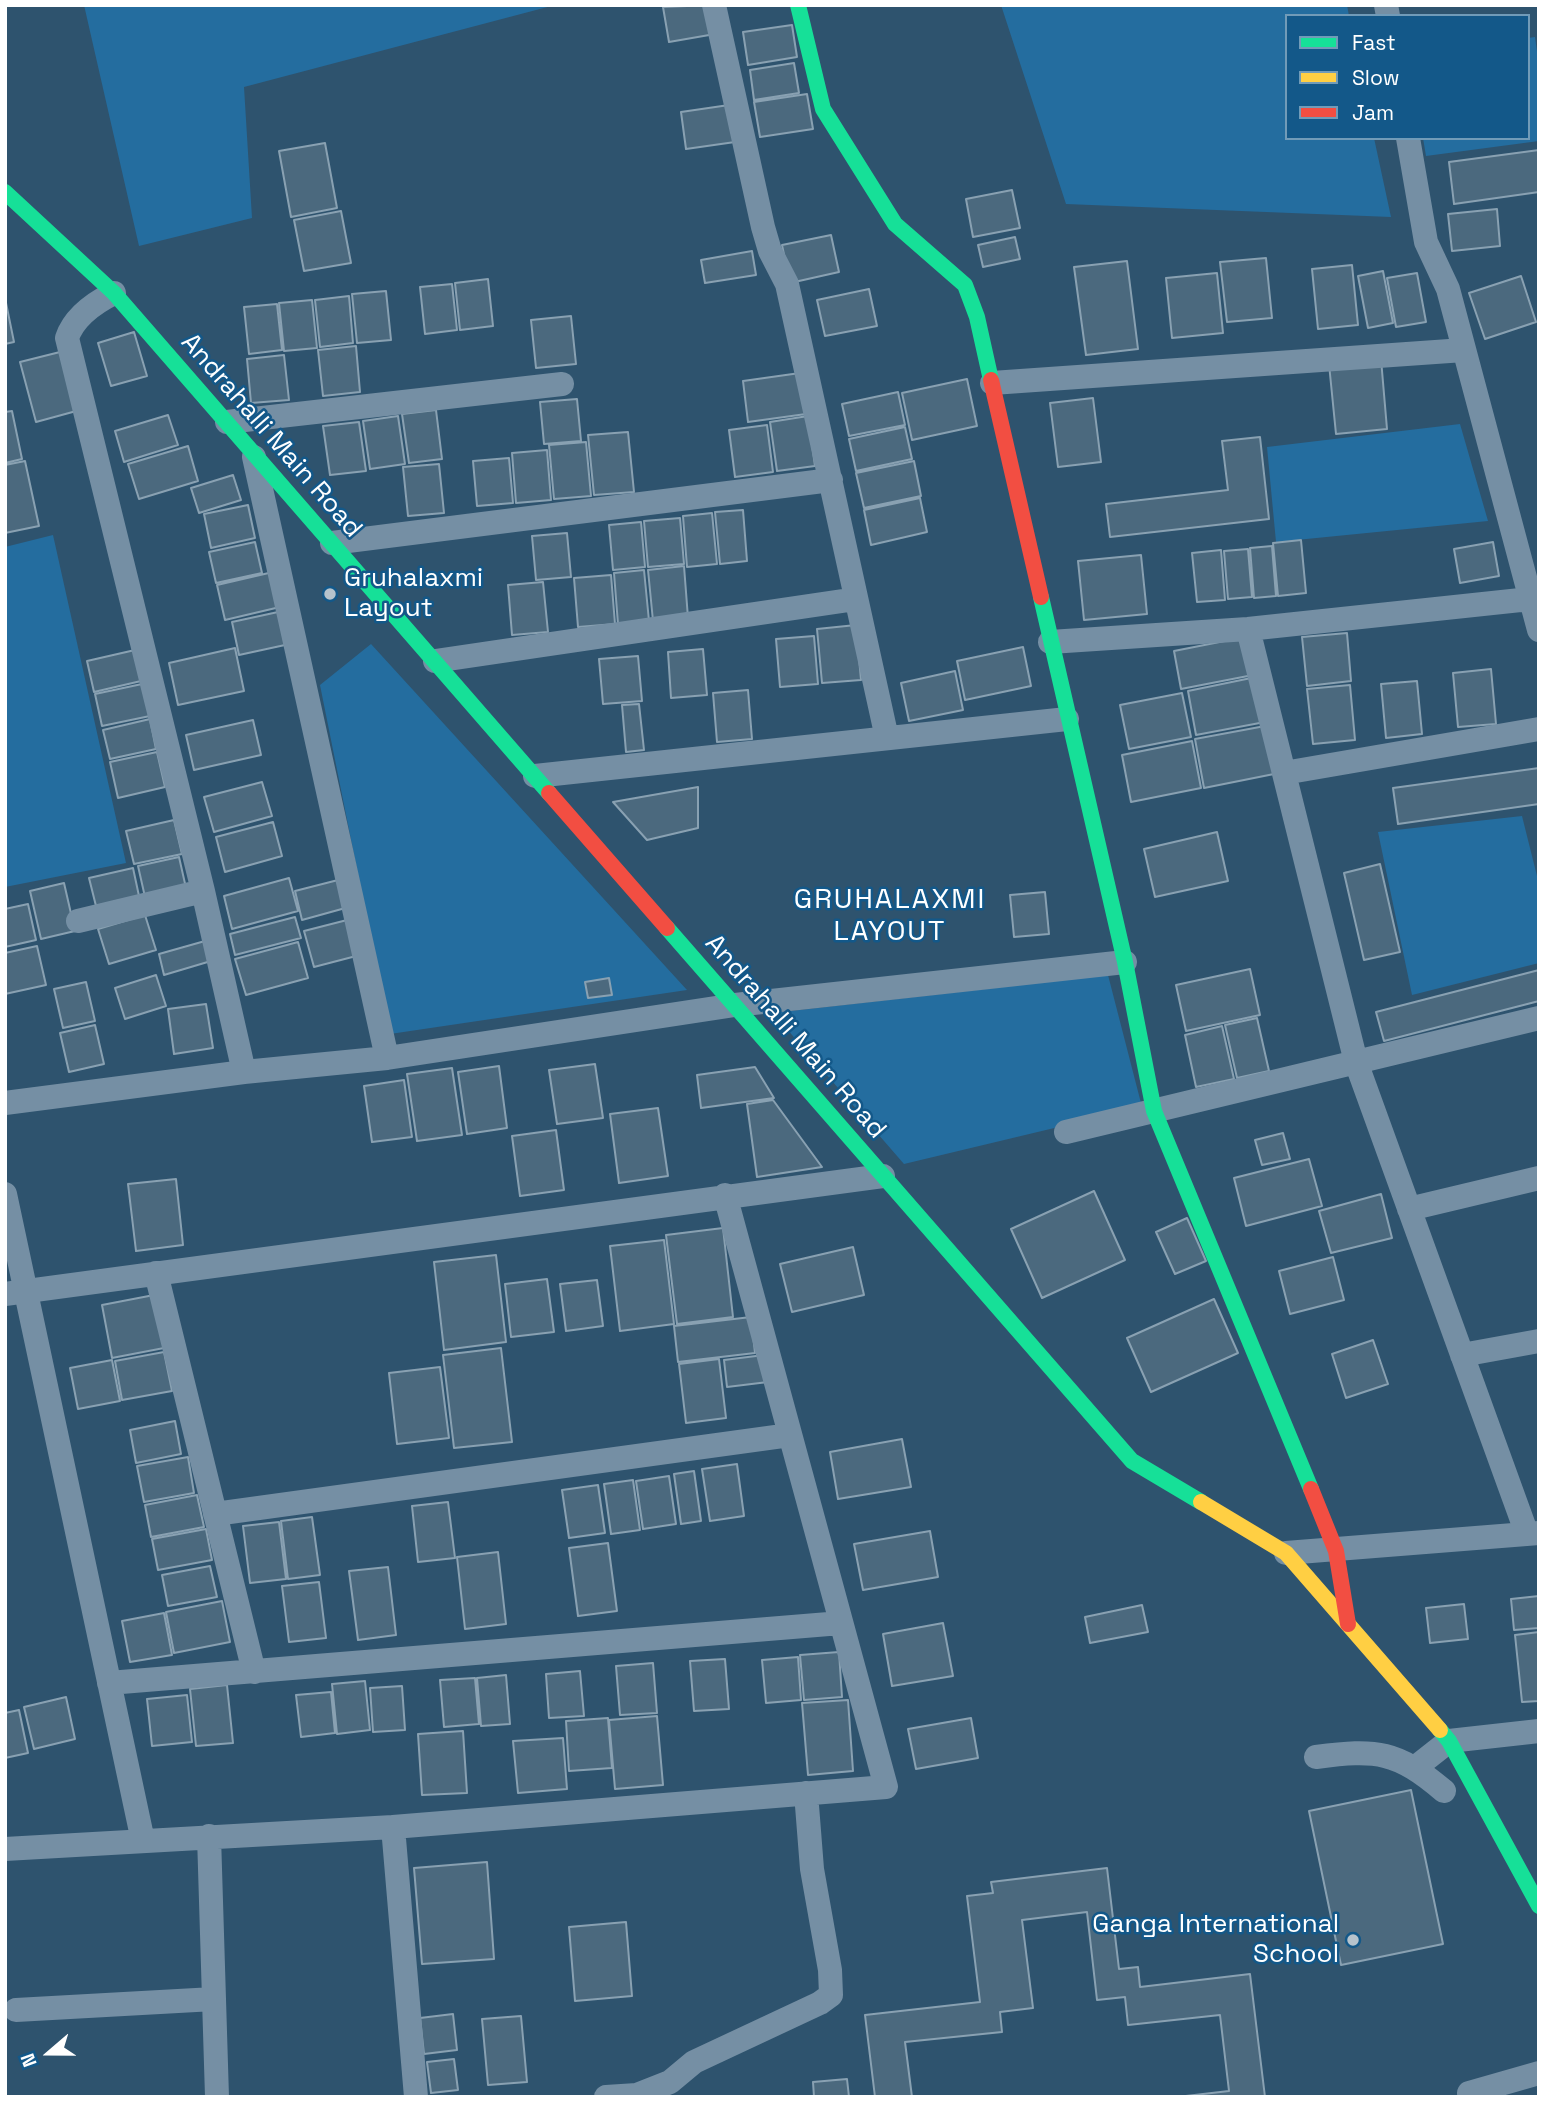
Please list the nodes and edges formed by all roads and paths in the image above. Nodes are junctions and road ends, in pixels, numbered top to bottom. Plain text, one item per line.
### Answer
1 (714, 5) edge
2 (798, 5) edge
3 (1408, 140) edge
4 (5, 192) edge
5 (114, 293) junction
6 (1464, 350) junction
7 (992, 383) junction
8 (562, 384) dead end
9 (227, 422) junction
10 (252, 452) junction
11 (831, 480) junction
12 (332, 543) junction
13 (856, 599) junction
14 (1530, 599) junction
15 (1248, 629) junction
16 (1539, 630) edge
17 (1050, 642) junction
18 (435, 661) junction
19 (1067, 719) junction
20 (1539, 729) edge
21 (887, 738) junction
22 (1284, 773) junction
23 (535, 776) junction
24 (203, 891) junction
25 (78, 921) dead end
26 (1125, 962) junction
27 (735, 1005) junction
28 (1539, 1018) edge
29 (387, 1058) junction
30 (1356, 1062) junction
31 (244, 1072) junction
32 (5, 1104) edge
33 (1154, 1111) junction
34 (1066, 1132) dead end
35 (883, 1175) junction
36 (1539, 1178) edge
37 (5, 1194) edge
38 (725, 1195) junction
39 (1409, 1209) junction
40 (156, 1273) junction
41 (15, 1293) edge
42 (1539, 1341) edge
43 (1462, 1356) junction
44 (790, 1435) junction
45 (215, 1514) junction
46 (1533, 1533) edge
47 (1336, 1551) junction
48 (1286, 1553) junction
49 (841, 1623) junction
50 (1348, 1624) junction
51 (254, 1672) junction
52 (109, 1683) junction
53 (1539, 1731) edge
54 (1449, 1741) junction
55 (1316, 1757) dead end
56 (1416, 1767) junction
57 (1444, 1791) dead end
58 (806, 1793) junction
59 (393, 1827) junction
60 (209, 1836) junction
61 (143, 1841) junction
62 (5, 1849) edge
63 (1539, 1906) edge
64 (214, 1999) junction
65 (16, 2010) dead end
66 (1539, 2073) edge
67 (1469, 2093) dead end
68 (637, 2096) edge
69 (217, 2097) edge
70 (415, 2097) edge
71 (606, 2097) edge

1 - 11 street
2 - 7 main road
3 - 6 street
4 - 5 main road, Andrahalli Main Road
5 - 9 main road, Andrahalli Main Road
5 - 24 street
6 - 7 street
6 - 14 street
7 - 17 main road
8 - 9 street
9 - 10 main road, Andrahalli Main Road
10 - 12 main road, Andrahalli Main Road
10 - 29 street
11 - 12 street
11 - 13 street
12 - 18 main road, Andrahalli Main Road
13 - 18 street
13 - 21 street
14 - 15 street
14 - 16 street
15 - 17 street
15 - 22 street
17 - 19 main road
18 - 23 main road, Andrahalli Main Road
19 - 21 street
19 - 26 main road
20 - 22 street
21 - 23 street
22 - 30 street
23 - 27 main road, Andrahalli Main Road
24 - 25 street
24 - 31 street
26 - 27 street
26 - 33 main road
27 - 29 street
27 - 35 main road, Andrahalli Main Road
28 - 30 street
29 - 31 street
30 - 33 street
30 - 39 street
31 - 32 street
33 - 34 street
33 - 47 main road
35 - 38 street
35 - 48 main road, Andrahalli Main Road
36 - 39 street
37 - 41 street
38 - 40 street
38 - 44 street
39 - 43 street
40 - 41 street
40 - 45 street
41 - 52 street
42 - 43 street
43 - 46 street
44 - 45 street
44 - 49 street
45 - 51 street
46 - 47 street
47 - 48 street
47 - 50 main road
48 - 50 main road, Andrahalli Main Road
49 - 51 street
49 - 58 street
50 - 54 main road, Andrahalli Main Road
51 - 52 street
52 - 61 street
53 - 54 street
54 - 56 street
54 - 63 main road, Andrahalli Main Road
55 - 56 street
56 - 57 street
58 - 59 street
58 - 68 street
59 - 60 street
59 - 70 street
60 - 61 street
60 - 64 street
61 - 62 street
64 - 65 street
64 - 69 street
66 - 67 street
68 - 71 street

